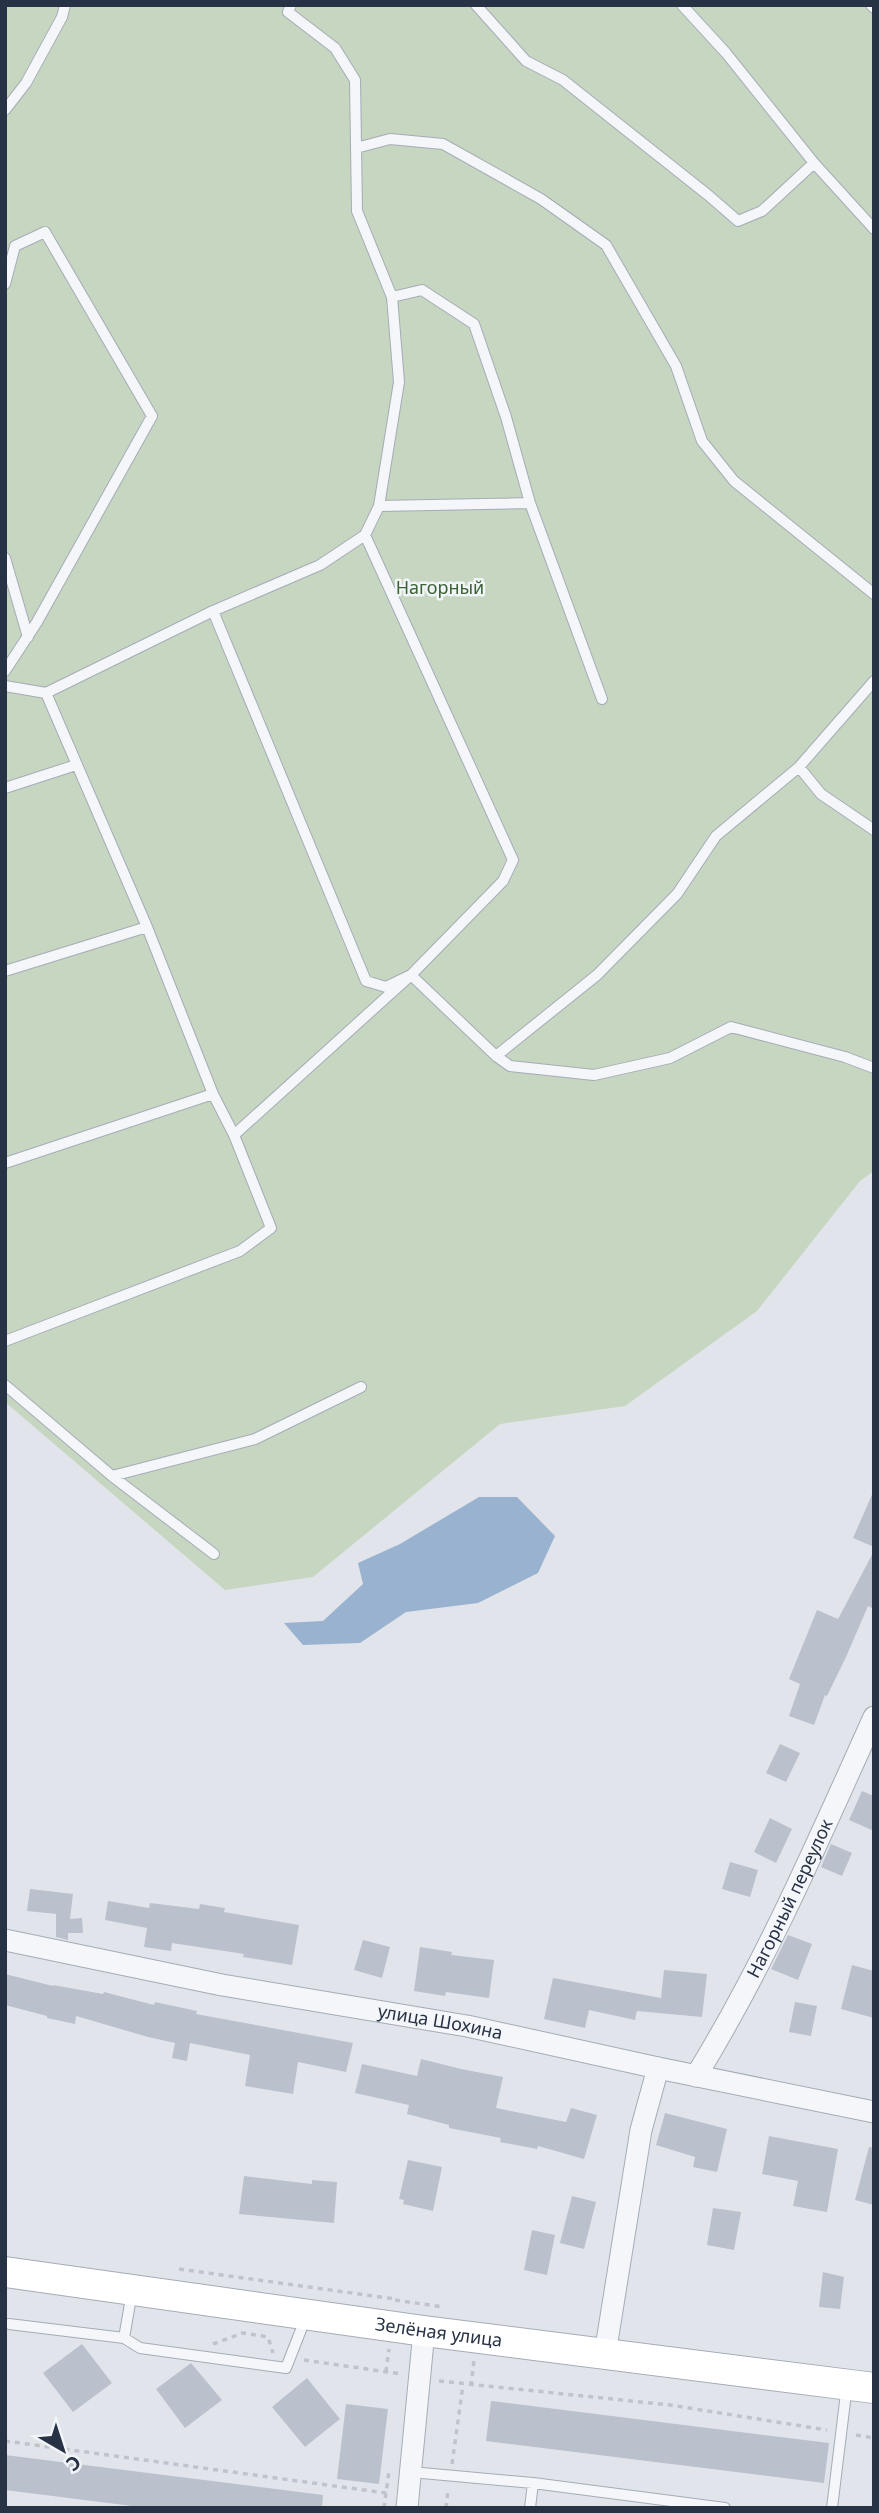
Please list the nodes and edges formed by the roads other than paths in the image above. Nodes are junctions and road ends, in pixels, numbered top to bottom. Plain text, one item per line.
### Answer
1 (65, 5) edge
2 (290, 5) edge
3 (476, 5) edge
4 (682, 5) edge
5 (5, 110) edge
6 (356, 148) junction
7 (814, 163) junction
8 (874, 229) edge
9 (5, 284) edge
10 (392, 297) junction
11 (530, 503) junction
12 (379, 506) junction
13 (365, 535) junction
14 (5, 558) edge
15 (874, 594) edge
16 (213, 611) junction
17 (28, 637) junction
18 (5, 671) edge
19 (874, 681) edge
20 (5, 686) edge
21 (46, 693) junction
22 (601, 699) dead end
23 (76, 765) junction
24 (799, 767) junction
25 (5, 788) edge
26 (874, 830) edge
27 (147, 927) junction
28 (5, 971) edge
29 (411, 975) junction
30 (496, 1056) junction
31 (874, 1068) edge
32 (213, 1094) junction
33 (234, 1135) junction
34 (5, 1163) edge
35 (5, 1341) edge
36 (5, 1385) edge
37 (361, 1387) dead end
38 (112, 1476) junction
39 (215, 1554) dead end
40 (874, 1717) edge
41 (5, 1940) edge
42 (659, 2068) junction
43 (696, 2076) junction
44 (874, 2112) edge
45 (5, 2272) edge
46 (132, 2289) junction
47 (306, 2314) junction
48 (9, 2324) dead end
49 (425, 2331) junction
50 (124, 2338) junction
51 (605, 2354) junction
52 (860, 2385) edge
53 (411, 2472) junction
54 (533, 2483) junction
55 (668, 2504) edge
56 (407, 2508) edge
57 (530, 2508) edge
58 (725, 2508) edge
59 (832, 2508) edge

1 - 5 lane
2 - 6 lane
3 - 7 lane
4 - 7 lane
6 - 10 lane
6 - 15 lane
7 - 8 lane
9 - 17 lane
10 - 11 lane
10 - 12 lane
11 - 12 lane
11 - 22 lane
12 - 13 lane
13 - 16 lane
13 - 29 lane
14 - 17 lane
16 - 21 lane
16 - 29 lane
17 - 18 lane
19 - 24 lane
20 - 21 lane
21 - 23 lane
23 - 25 lane
23 - 27 lane
24 - 26 lane
24 - 30 lane
27 - 28 lane
27 - 32 lane
29 - 30 lane
29 - 33 lane
30 - 31 lane
32 - 33 lane
32 - 34 lane
33 - 35 lane
36 - 38 lane
37 - 38 lane
38 - 39 lane
40 - 43 street, Нагорный переулок
41 - 42 street, улица Шохина
42 - 43 street, улица Шохина
42 - 51 street
43 - 44 street, улица Шохина
45 - 46 main road, Зелёная улица
46 - 47 main road, Зелёная улица
46 - 50 lane
47 - 49 main road, Зелёная улица
47 - 50 lane
48 - 50 lane
49 - 51 main road, Зелёная улица
49 - 53 street
51 - 52 main road, Зелёная улица
52 - 59 lane
53 - 54 lane
53 - 56 street
54 - 55 lane
54 - 57 lane
55 - 58 lane

